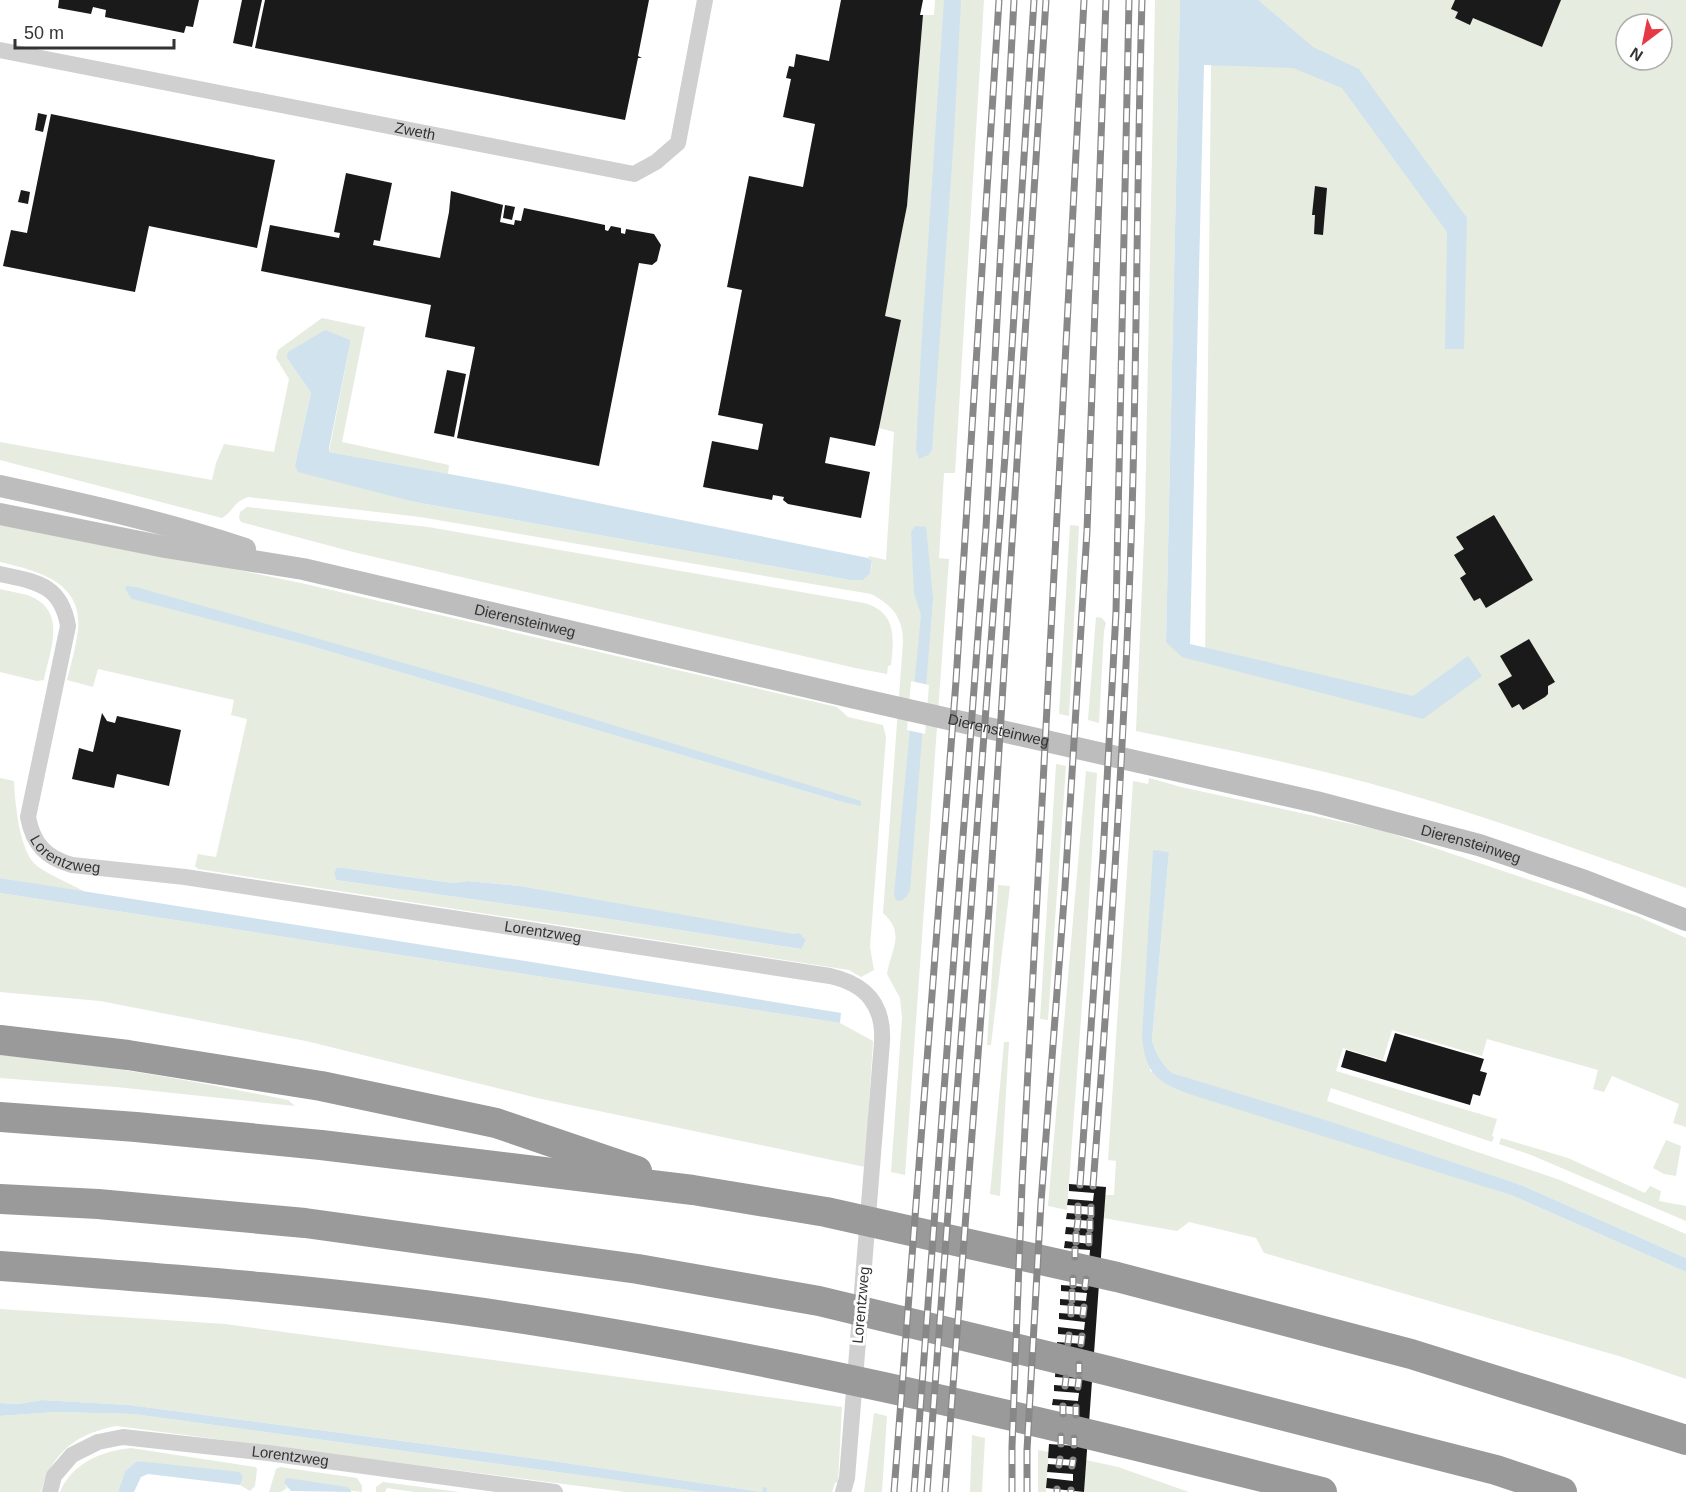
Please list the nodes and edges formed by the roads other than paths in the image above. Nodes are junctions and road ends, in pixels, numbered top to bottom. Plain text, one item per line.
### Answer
1 (705, 0) edge
2 (0, 50) edge
3 (0, 486) edge
4 (0, 514) edge
5 (303, 569) junction
6 (0, 574) edge
7 (1686, 920) edge
8 (0, 1040) edge
9 (0, 1117) edge
10 (693, 1190) junction
11 (0, 1199) edge
12 (0, 1266) edge
13 (127, 1275) junction
14 (0, 1281) edge
15 (1686, 1440) edge
16 (50, 1492) edge
17 (555, 1492) edge
18 (843, 1492) edge
19 (1322, 1492) edge
20 (1562, 1492) edge

1 - 2 street, Zweth
3 - 5 main road, Dierensteinweg
4 - 5 main road, Dierensteinweg
5 - 7 main road, Dierensteinweg
6 - 18 street, Lorentzweg
8 - 10 highway
9 - 10 highway
10 - 15 highway
11 - 20 highway
12 - 13 highway
13 - 14 highway
13 - 19 highway
16 - 17 street, Lorentzweg

